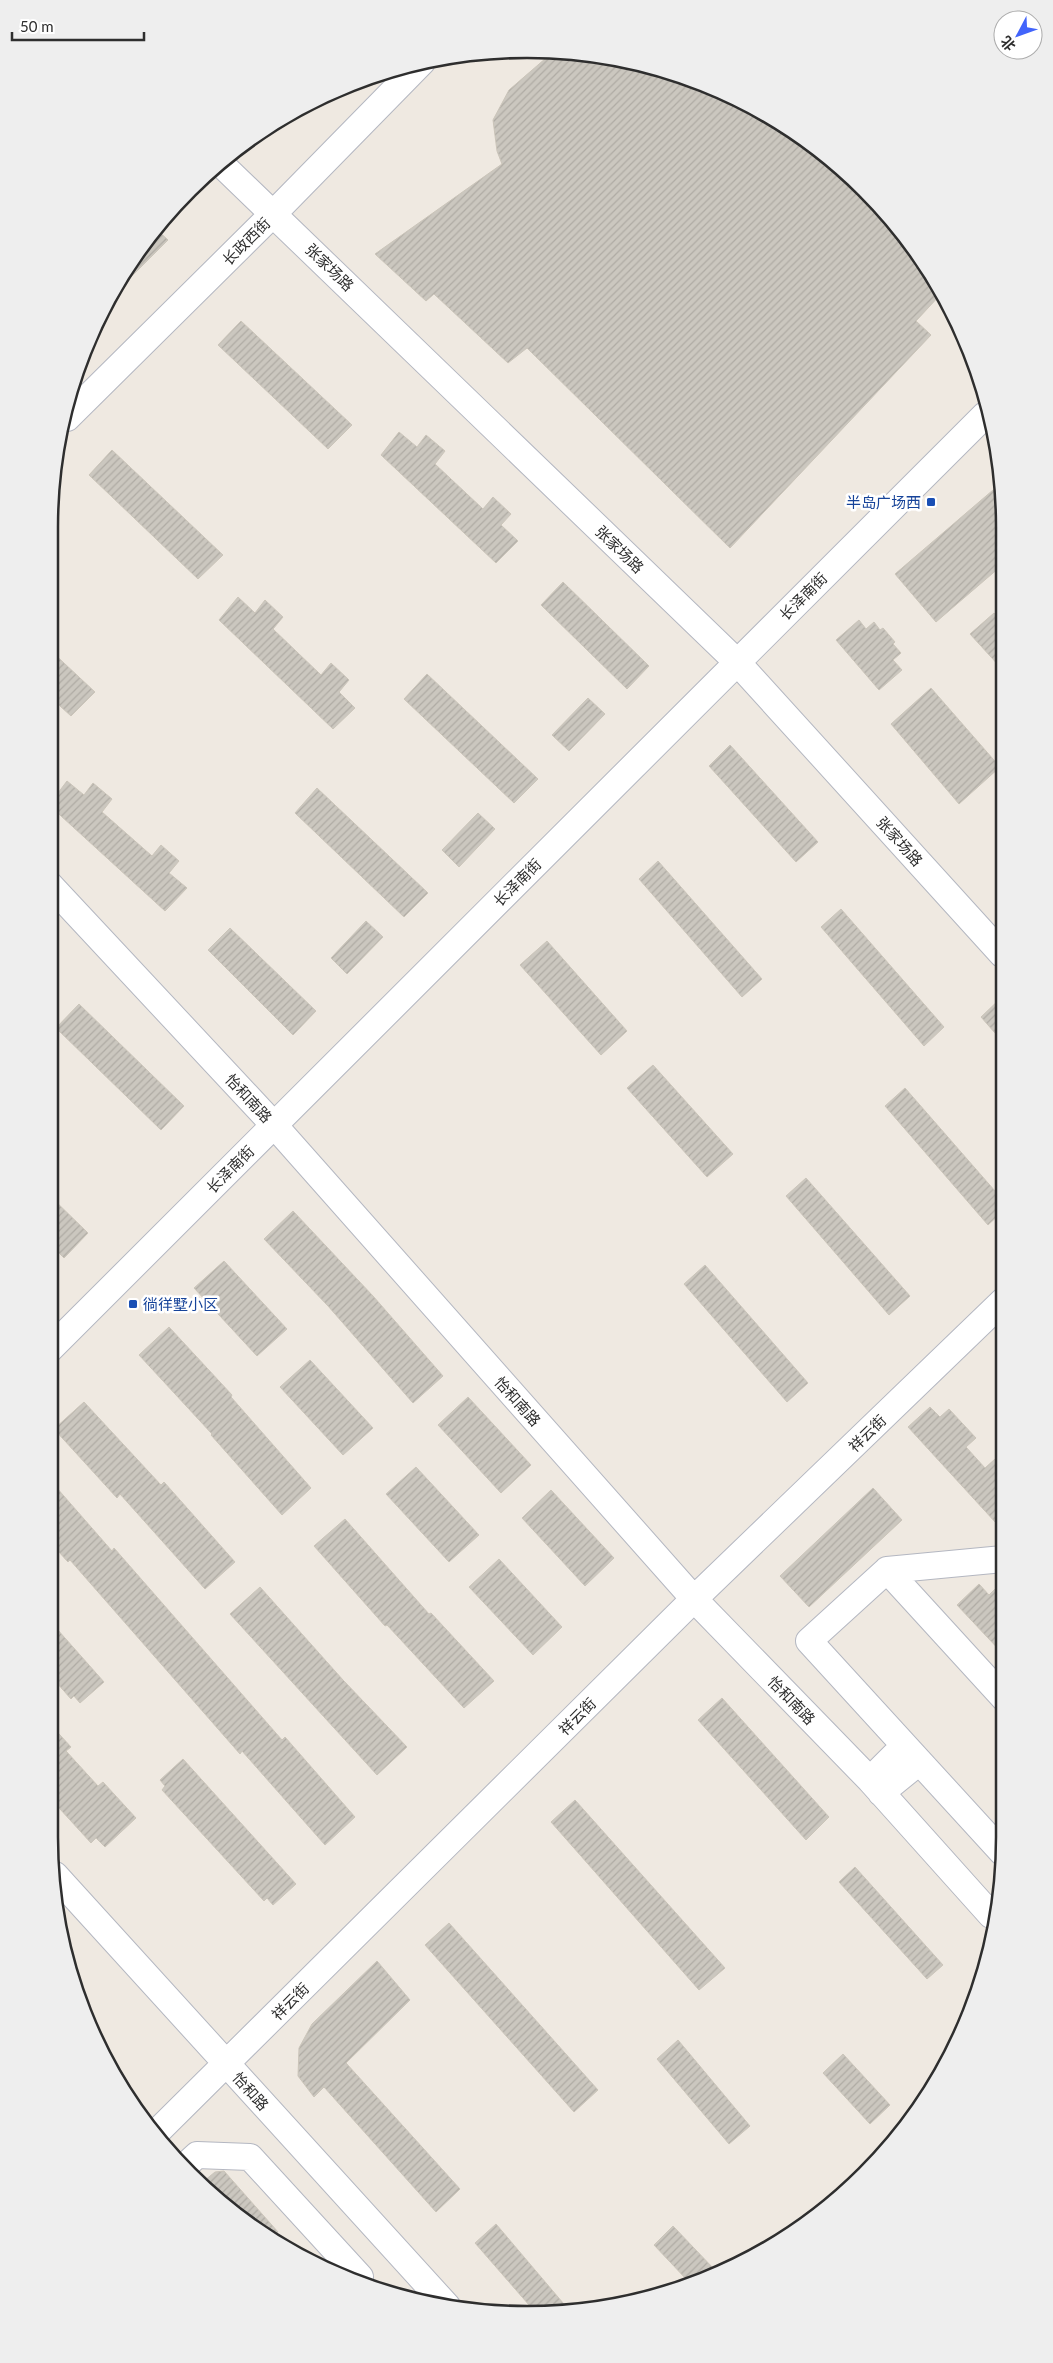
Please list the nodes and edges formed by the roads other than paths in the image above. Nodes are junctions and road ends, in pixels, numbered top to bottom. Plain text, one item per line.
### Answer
1 (413, 71) edge
2 (225, 167) edge
3 (274, 213) junction
4 (71, 414) edge
5 (982, 417) edge
6 (737, 662) junction
7 (58, 894) edge
8 (996, 947) edge
9 (274, 1125) junction
10 (996, 1308) edge
11 (58, 1341) edge
12 (996, 1560) edge
13 (886, 1570) junction
14 (694, 1599) junction
15 (996, 1689) edge
16 (912, 1754) junction
17 (876, 1787) junction
18 (995, 1845) edge
19 (60, 1881) edge
20 (989, 1912) edge
21 (227, 2064) junction
22 (160, 2129) edge
23 (189, 2162) edge
24 (357, 2274) edge
25 (438, 2297) edge

1 - 3 street, 长政西街
2 - 3 street, 张家场路
3 - 4 street, 长政西街
3 - 6 street, 张家场路
5 - 6 street, 长泽南街
6 - 8 street, 张家场路
6 - 9 street, 长泽南街
7 - 9 street, 怡和南路
9 - 11 street, 长泽南街
9 - 14 street, 怡和南路
10 - 14 street, 祥云街
12 - 13 street
13 - 15 street
13 - 16 street
14 - 17 street, 怡和南路
14 - 21 street, 祥云街
16 - 17 street
16 - 18 street
17 - 20 street, 怡和南路
19 - 21 street, 怡和路
21 - 22 street, 祥云街
21 - 25 street, 怡和路
23 - 24 street

